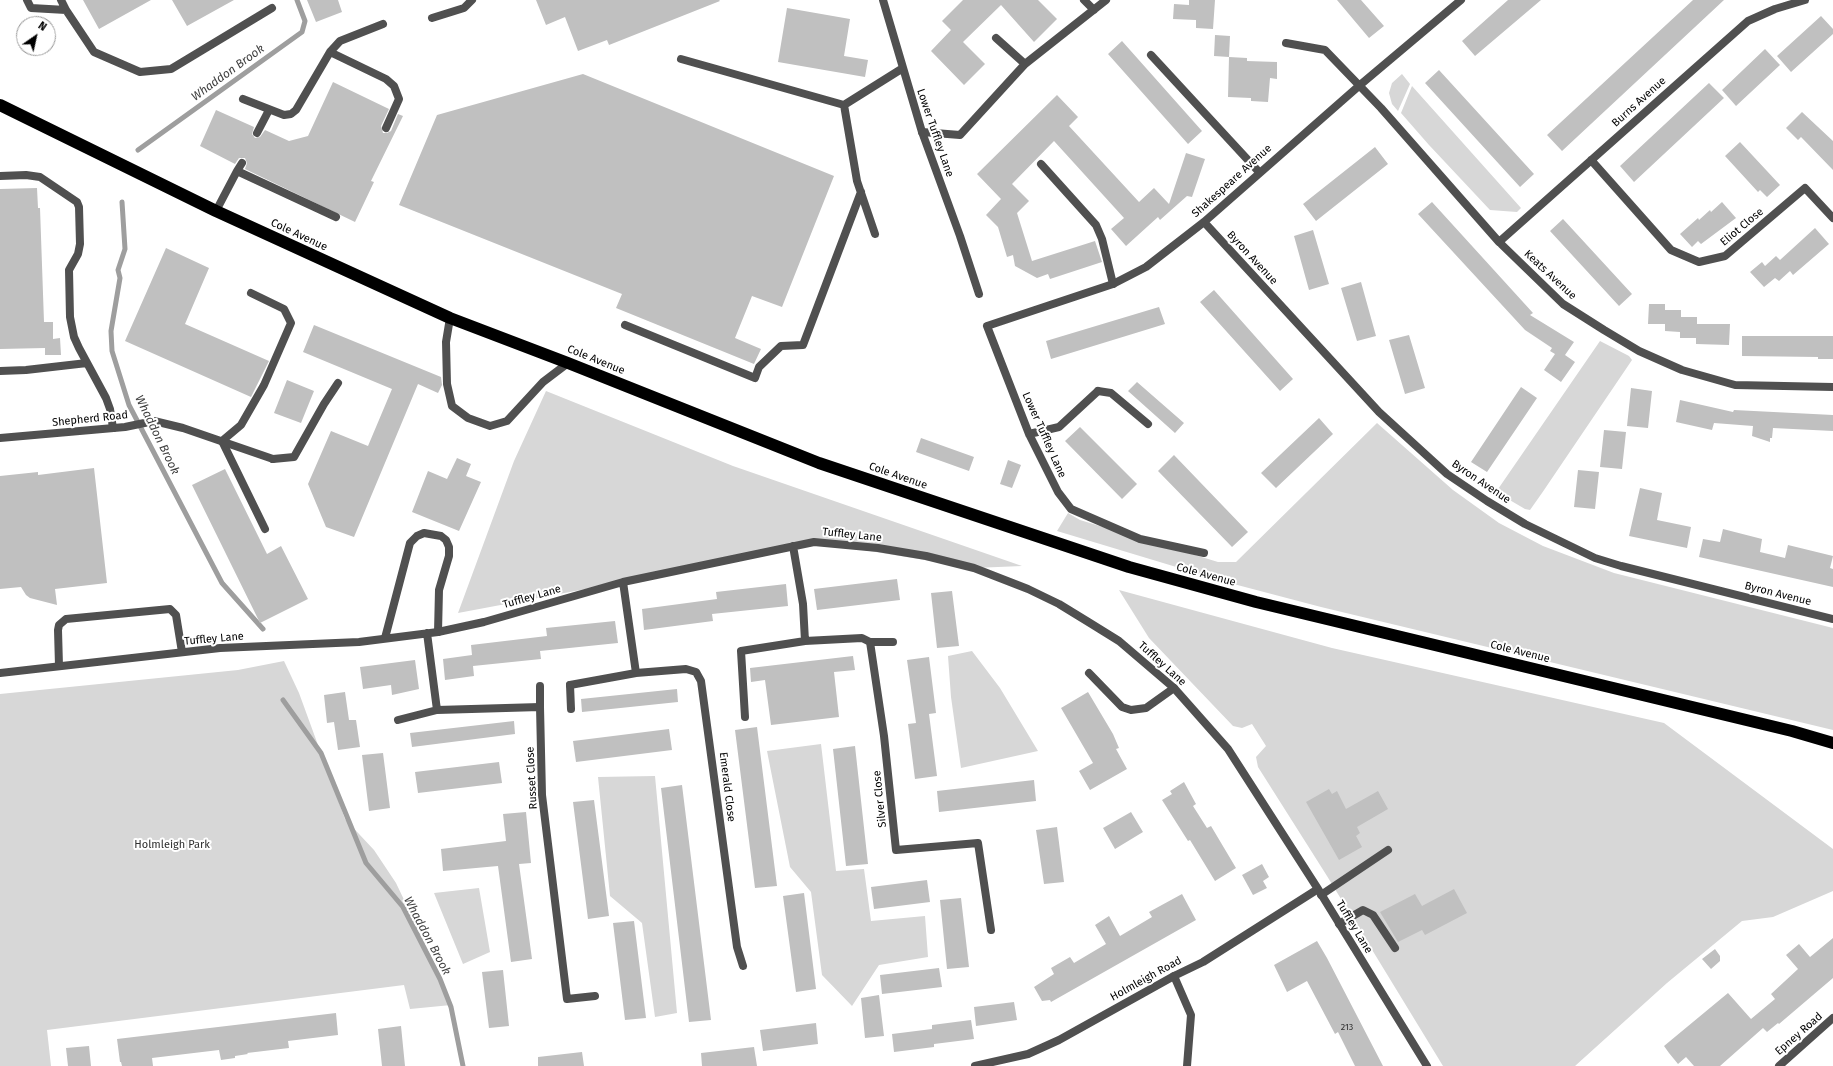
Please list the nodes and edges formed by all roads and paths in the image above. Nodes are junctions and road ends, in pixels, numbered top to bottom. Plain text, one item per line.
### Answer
1 (27, 0) edge
2 (60, 0) edge
3 (472, 0) edge
4 (883, 0) edge
5 (1084, 0) edge
6 (1106, 0) edge
7 (1461, 0) edge
8 (1805, 0) edge
9 (272, 8) dead end
10 (66, 10) junction
11 (1094, 10) junction
12 (432, 18) dead end
13 (383, 24) dead end
14 (996, 38) dead end
15 (1286, 43) dead end
16 (330, 52) junction
17 (1151, 55) dead end
18 (681, 59) dead end
19 (1025, 64) junction
20 (903, 68) junction
21 (1360, 85) junction
22 (243, 99) dead end
23 (0, 105) edge
24 (844, 105) junction
25 (269, 110) junction
26 (386, 128) dead end
27 (922, 132) junction
28 (257, 133) dead end
29 (1591, 160) junction
30 (242, 163) dead end
31 (1041, 164) dead end
32 (237, 171) junction
33 (1259, 172) junction
34 (0, 176) edge
35 (861, 192) junction
36 (216, 211) junction
37 (336, 217) dead end
38 (1833, 218) edge
39 (1204, 222) junction
40 (875, 234) dead end
41 (1499, 242) junction
42 (1113, 284) junction
43 (251, 293) dead end
44 (979, 294) dead end
45 (450, 318) junction
46 (625, 325) dead end
47 (987, 326) joint
48 (87, 363) junction
49 (568, 363) junction
50 (0, 370) edge
51 (338, 383) dead end
52 (1833, 387) edge
53 (1148, 424) dead end
54 (112, 428) junction
55 (1029, 434) junction
56 (0, 438) edge
57 (222, 441) junction
58 (265, 529) dead end
59 (793, 546) junction
60 (1204, 553) dead end
61 (624, 582) junction
62 (1833, 619) edge
63 (438, 632) junction
64 (427, 633) junction
65 (385, 638) junction
66 (805, 641) junction
67 (870, 642) junction
68 (893, 642) dead end
69 (182, 652) junction
70 (59, 666) junction
71 (0, 673) edge
72 (636, 673) junction
73 (1089, 673) dead end
74 (540, 686) dead end
75 (1174, 688) junction
76 (540, 707) junction
77 (571, 709) dead end
78 (437, 710) junction
79 (744, 717) dead end
80 (398, 720) dead end
81 (1833, 743) edge
82 (1388, 850) dead end
83 (1320, 892) junction
84 (1339, 924) junction
85 (991, 930) dead end
86 (1395, 948) dead end
87 (743, 966) dead end
88 (1174, 976) junction
89 (595, 996) dead end
90 (1833, 1018) edge
91 (975, 1066) edge
92 (1187, 1066) edge
93 (1427, 1066) edge
94 (1779, 1066) edge

1 - 10 street
2 - 10 street
3 - 12 street
4 - 20 street, Lower Tuffley Lane
5 - 11 street
6 - 11 street
7 - 21 street, Shakespeare Avenue
8 - 29 street, Burns Avenue
9 - 10 street
11 - 19 street
13 - 16 street
14 - 19 street
15 - 21 street, Keats Avenue
16 - 25 street
16 - 26 street
17 - 33 street
18 - 24 street
19 - 27 street
20 - 24 street
20 - 27 street, Lower Tuffley Lane
21 - 33 street, Shakespeare Avenue
21 - 41 street, Keats Avenue
22 - 25 street
23 - 36 highway, Cole Avenue
24 - 35 street
25 - 28 street
27 - 44 street, Lower Tuffley Lane
29 - 38 street, Eliot Close
29 - 41 street, Burns Avenue
30 - 32 street
31 - 42 street
32 - 36 street
32 - 37 street
33 - 39 street, Shakespeare Avenue
34 - 48 street
35 - 40 street
35 - 46 street
36 - 45 highway, Cole Avenue
39 - 42 street, Shakespeare Avenue
39 - 62 street, Byron Avenue
41 - 52 street, Keats Avenue
42 - 47 street, Shakespeare Avenue
43 - 57 street
45 - 49 highway, Cole Avenue
45 - 49 street
47 - 55 street, Lower Tuffley Lane
48 - 50 street
48 - 54 street
49 - 81 highway, Cole Avenue
51 - 57 street, Shepherd Road
53 - 55 street
54 - 56 street, Shepherd Road
54 - 57 street, Shepherd Road
55 - 60 street, Lower Tuffley Lane
57 - 58 street
59 - 61 street, Tuffley Lane
59 - 66 street
59 - 75 street, Tuffley Lane
61 - 63 street, Tuffley Lane
61 - 72 street
63 - 64 street, Tuffley Lane
63 - 65 street
64 - 65 street, Tuffley Lane
64 - 78 street
65 - 69 street, Tuffley Lane
66 - 67 street
66 - 79 street
67 - 68 street
67 - 85 street, Silver Close
69 - 70 street, Tuffley Lane
69 - 70 street
70 - 71 street, Tuffley Lane
72 - 77 street, Emerald Close
72 - 87 street, Emerald Close
73 - 75 street
74 - 76 street
75 - 83 street, Tuffley Lane
76 - 78 street
76 - 89 street, Russet Close
78 - 80 street
82 - 83 street, Holmleigh Road
83 - 84 street, Tuffley Lane
83 - 88 street, Holmleigh Road
84 - 86 street
84 - 93 street, Tuffley Lane
88 - 91 street, Holmleigh Road
88 - 92 street
90 - 94 street, Epney Road

